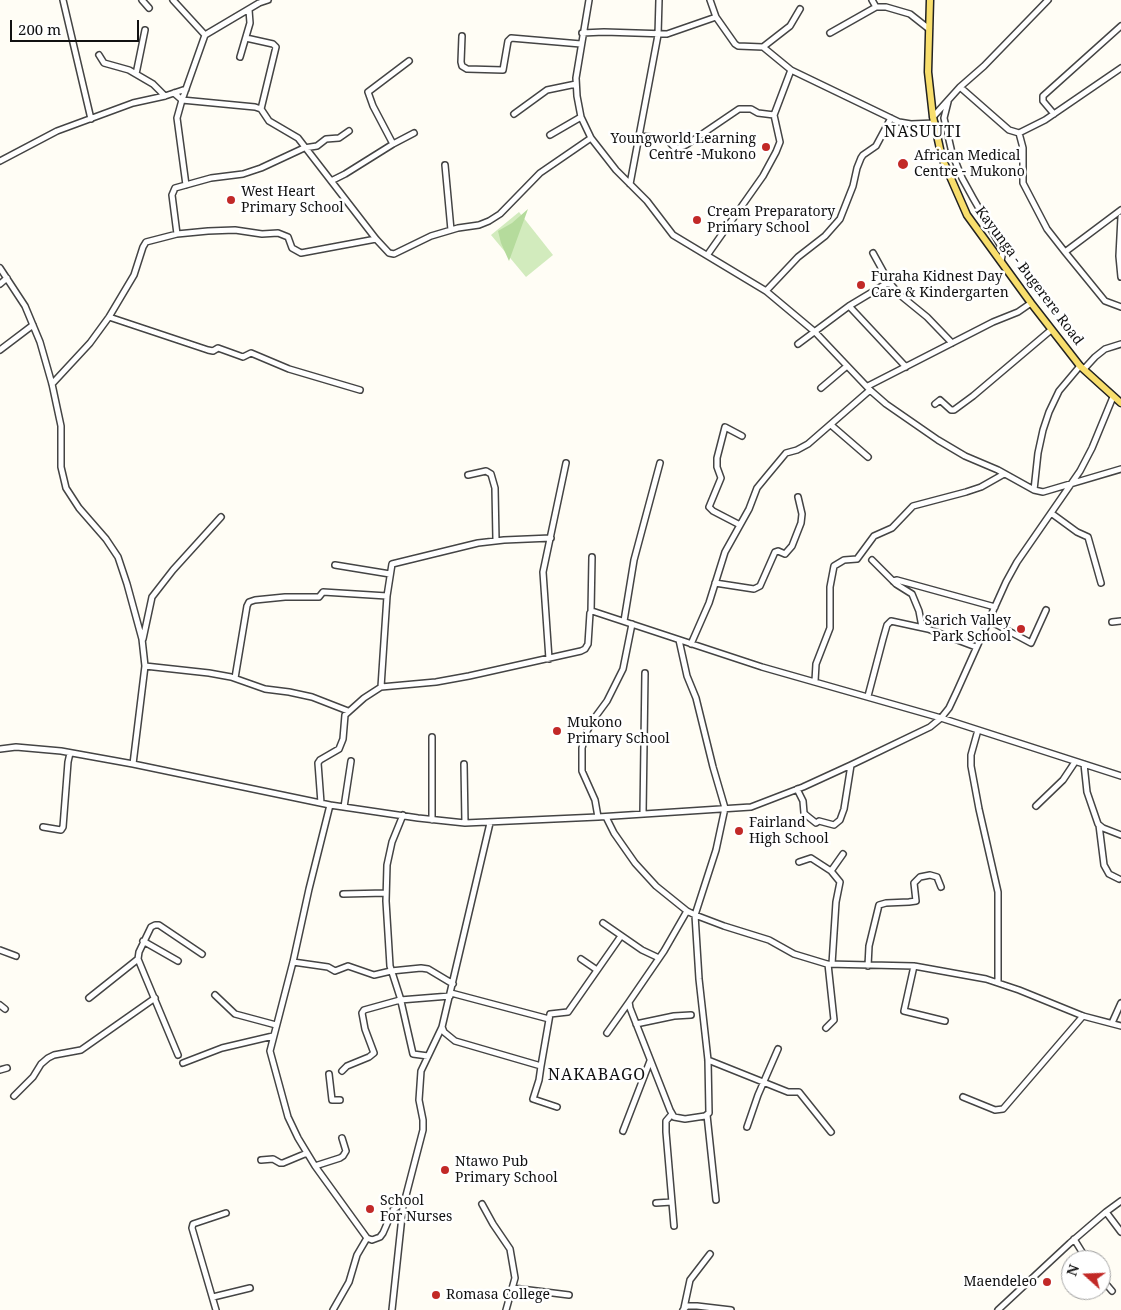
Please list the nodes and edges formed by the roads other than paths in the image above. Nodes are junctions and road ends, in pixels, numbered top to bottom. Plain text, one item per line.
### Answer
1 (63, 0) edge
2 (142, 0) edge
3 (173, 0) edge
4 (268, 0) edge
5 (588, 0) edge
6 (659, 0) edge
7 (710, 0) edge
8 (872, 0) edge
9 (930, 0) edge
10 (1048, 0) edge
11 (258, 2) edge
12 (876, 7) junction
13 (150, 8) dead end
14 (800, 9) dead end
15 (249, 10) junction
16 (716, 17) junction
17 (1121, 26) edge
18 (929, 29) junction
19 (145, 30) dead end
20 (830, 32) dead end
21 (582, 33) junction
22 (205, 35) junction
23 (658, 35) junction
24 (462, 36) dead end
25 (246, 38) junction
26 (580, 44) junction
27 (763, 48) junction
28 (99, 55) dead end
29 (240, 57) dead end
30 (409, 61) dead end
31 (1121, 68) edge
32 (791, 70) junction
33 (136, 74) junction
34 (576, 84) junction
35 (960, 87) junction
36 (186, 89) junction
37 (174, 93) junction
38 (165, 96) junction
39 (182, 100) junction
40 (948, 102) junction
41 (261, 109) junction
42 (514, 114) dead end
43 (1054, 114) junction
44 (774, 115) junction
45 (581, 117) junction
46 (891, 118) junction
47 (90, 119) junction
48 (934, 120) junction
49 (349, 131) dead end
50 (414, 133) dead end
51 (1019, 133) junction
52 (550, 135) dead end
53 (638, 136) junction
54 (592, 138) junction
55 (392, 144) junction
56 (304, 148) junction
57 (0, 161) edge
58 (446, 166) dead end
59 (331, 181) junction
60 (630, 184) junction
61 (186, 185) junction
62 (1121, 210) edge
63 (1121, 217) edge
64 (451, 230) junction
65 (177, 234) junction
66 (376, 239) junction
67 (1065, 252) junction
68 (873, 253) dead end
69 (708, 254) junction
70 (1001, 261) junction
71 (0, 268) edge
72 (1121, 277) edge
73 (7, 278) junction
74 (889, 282) junction
75 (0, 284) edge
76 (766, 290) junction
77 (1031, 303) junction
78 (849, 306) junction
79 (1121, 307) edge
80 (109, 317) junction
81 (33, 325) junction
82 (1051, 330) junction
83 (814, 332) junction
84 (952, 343) junction
85 (798, 344) dead end
86 (1121, 344) edge
87 (0, 350) edge
88 (847, 366) junction
89 (1082, 367) junction
90 (906, 368) junction
91 (52, 384) junction
92 (821, 388) dead end
93 (869, 388) junction
94 (360, 390) dead end
95 (1113, 397) junction
96 (1121, 403) edge
97 (935, 404) dead end
98 (831, 425) junction
99 (742, 436) dead end
100 (868, 457) dead end
101 (660, 463) dead end
102 (566, 464) dead end
103 (1121, 469) edge
104 (1004, 474) junction
105 (468, 476) dead end
106 (1072, 482) junction
107 (1034, 490) junction
108 (798, 497) dead end
109 (1051, 513) junction
110 (221, 517) dead end
111 (740, 525) junction
112 (551, 538) junction
113 (496, 540) junction
114 (592, 557) dead end
115 (872, 560) dead end
116 (335, 565) dead end
117 (390, 574) junction
118 (893, 581) junction
119 (715, 583) junction
120 (1101, 583) dead end
121 (387, 596) junction
122 (995, 606) junction
123 (1046, 610) dead end
124 (591, 612) junction
125 (988, 620) junction
126 (624, 621) junction
127 (1121, 621) edge
128 (1112, 622) dead end
129 (632, 624) junction
130 (922, 627) junction
131 (142, 639) junction
132 (679, 640) junction
133 (691, 644) junction
134 (976, 647) junction
135 (549, 659) junction
136 (145, 666) junction
137 (645, 673) dead end
138 (235, 678) junction
139 (814, 681) junction
140 (381, 688) junction
141 (868, 696) junction
142 (348, 711) junction
143 (941, 718) junction
144 (978, 730) junction
145 (432, 737) dead end
146 (0, 749) edge
147 (70, 753) junction
148 (351, 761) dead end
149 (1075, 762) junction
150 (133, 764) junction
151 (464, 764) dead end
152 (1084, 764) junction
153 (851, 765) junction
154 (1121, 776) edge
155 (797, 790) junction
156 (321, 803) junction
157 (330, 805) junction
158 (1036, 806) dead end
159 (344, 807) junction
160 (725, 808) junction
161 (643, 814) junction
162 (403, 815) junction
163 (598, 817) junction
164 (606, 817) junction
165 (432, 820) junction
166 (465, 823) junction
167 (490, 823) junction
168 (1099, 824) junction
169 (43, 827) dead end
170 (1121, 835) edge
171 (843, 854) dead end
172 (799, 862) dead end
173 (831, 871) junction
174 (1119, 879) dead end
175 (941, 887) dead end
176 (386, 893) junction
177 (343, 894) dead end
178 (687, 911) junction
179 (695, 915) junction
180 (602, 923) dead end
181 (621, 936) junction
182 (144, 941) junction
183 (0, 950) edge
184 (202, 954) dead end
185 (16, 956) dead end
186 (659, 958) junction
187 (138, 959) junction
188 (581, 959) dead end
189 (178, 961) dead end
190 (293, 962) junction
191 (830, 964) junction
192 (868, 966) junction
193 (914, 966) junction
194 (597, 970) junction
195 (391, 971) junction
196 (998, 982) junction
197 (453, 984) junction
198 (451, 994) junction
199 (215, 995) dead end
200 (89, 998) dead end
201 (155, 998) junction
202 (400, 1000) junction
203 (630, 1002) junction
204 (1121, 1002) edge
205 (691, 1015) dead end
206 (1083, 1016) junction
207 (549, 1019) junction
208 (944, 1021) dead end
209 (1112, 1023) junction
210 (636, 1024) junction
211 (276, 1025) junction
212 (1121, 1026) edge
213 (442, 1027) junction
214 (826, 1028) dead end
215 (607, 1033) dead end
216 (273, 1036) junction
217 (778, 1049) dead end
218 (178, 1055) dead end
219 (428, 1056) junction
220 (708, 1060) junction
221 (650, 1061) junction
222 (183, 1063) dead end
223 (541, 1066) junction
224 (6, 1068) dead end
225 (0, 1070) edge
226 (342, 1071) dead end
227 (329, 1074) dead end
228 (764, 1082) junction
229 (14, 1096) dead end
230 (963, 1097) dead end
231 (340, 1100) dead end
232 (557, 1107) dead end
233 (672, 1114) junction
234 (707, 1115) junction
235 (747, 1127) dead end
236 (623, 1131) dead end
237 (831, 1132) dead end
238 (342, 1138) dead end
239 (307, 1154) junction
240 (261, 1160) dead end
241 (315, 1166) junction
242 (716, 1200) dead end
243 (405, 1201) junction
244 (672, 1202) junction
245 (1121, 1202) edge
246 (656, 1203) dead end
247 (482, 1204) dead end
248 (1106, 1212) junction
249 (226, 1213) dead end
250 (674, 1226) dead end
251 (1121, 1232) edge
252 (367, 1238) junction
253 (1074, 1239) junction
254 (1081, 1250) edge
255 (710, 1254) dead end
256 (250, 1288) dead end
257 (512, 1288) junction
258 (569, 1295) dead end
259 (213, 1297) junction
260 (683, 1309) edge
261 (216, 1310) edge
262 (333, 1310) edge
263 (392, 1310) edge
264 (506, 1310) edge
265 (732, 1310) edge
266 (998, 1310) edge

1 - 47 street
2 - 13 street
3 - 22 street
4 - 11 street
5 - 21 street
6 - 23 street
7 - 16 street
8 - 12 street
9 - 18 main road, Kayunga - Bugerere Road
10 - 35 street
11 - 15 street
12 - 18 street
12 - 20 street
14 - 27 street
15 - 22 street
15 - 25 street
16 - 23 street
16 - 27 street
17 - 43 street
18 - 48 main road, Kayunga - Bugerere Road
19 - 33 street
21 - 23 street
21 - 26 street
22 - 36 street
23 - 53 street
24 - 26 street
25 - 29 street
25 - 41 street
26 - 34 street
27 - 32 street
28 - 33 street
30 - 55 street
31 - 43 street
32 - 44 street
32 - 46 street
33 - 38 street
34 - 42 street
34 - 45 street
35 - 40 street
35 - 51 street
36 - 37 street
36 - 39 street
37 - 38 street
37 - 39 street
38 - 47 street
39 - 41 street
39 - 61 street
40 - 48 street
40 - 70 street
41 - 56 street
43 - 51 street
44 - 53 street
44 - 69 street
45 - 52 street
45 - 54 street
46 - 48 street
46 - 76 street
47 - 57 street
48 - 70 main road, Kayunga - Bugerere Road
49 - 56 street
50 - 55 street
51 - 67 street
53 - 60 street
54 - 60 street
54 - 64 street
55 - 59 street
56 - 59 street
56 - 61 street
58 - 64 street
59 - 66 street
60 - 69 street
61 - 65 street
62 - 67 street
63 - 72 street
64 - 66 street
65 - 66 street
65 - 80 street
67 - 79 street
68 - 74 street
69 - 76 street
70 - 77 main road, Kayunga - Bugerere Road
71 - 73 street
73 - 75 street
73 - 81 street
74 - 78 street
74 - 84 street
76 - 83 street
77 - 82 main road, Kayunga - Bugerere Road
77 - 84 street
78 - 83 street
78 - 90 street
80 - 91 street
80 - 94 street
81 - 87 street
81 - 91 street
82 - 89 main road, Kayunga - Bugerere Road
82 - 97 street
83 - 85 street
83 - 88 street
84 - 90 street
86 - 89 street
88 - 92 street
88 - 93 street
89 - 95 main road, Kayunga - Bugerere Road
89 - 107 street
90 - 93 street
91 - 131 street
93 - 98 street
93 - 104 street
95 - 96 main road, Kayunga - Bugerere Road
95 - 106 street
98 - 100 street
98 - 111 street
99 - 111 street
101 - 126 street
102 - 112 street
103 - 106 street
104 - 107 street
104 - 139 street
105 - 113 street
106 - 107 street
106 - 109 street
108 - 119 street
109 - 120 street
109 - 122 street
110 - 131 street
111 - 119 street
112 - 113 street
112 - 135 street
113 - 117 street
114 - 124 street
115 - 118 street
116 - 117 street
117 - 121 street
118 - 122 street
118 - 130 street
119 - 133 street
121 - 138 street
121 - 140 street
122 - 125 street
123 - 125 street
124 - 126 street
124 - 135 street
125 - 134 street
126 - 129 street
127 - 128 street
129 - 132 street
129 - 163 street
130 - 134 street
130 - 141 street
131 - 136 street
132 - 133 street
132 - 160 street
133 - 139 street
134 - 143 street
135 - 140 street
136 - 138 street
136 - 150 street
137 - 161 street
138 - 142 street
139 - 141 street
140 - 142 street
141 - 143 street
142 - 156 street
143 - 144 street
143 - 153 street
144 - 149 street
144 - 196 street
145 - 165 street
146 - 147 street
147 - 150 street
147 - 169 street
148 - 159 street
149 - 152 street
149 - 158 street
150 - 156 street
151 - 166 street
152 - 154 street
152 - 168 street
153 - 155 street
153 - 155 street
155 - 160 street
156 - 157 street
157 - 159 street
157 - 190 street
159 - 162 street
160 - 161 street
160 - 179 street
161 - 164 street
162 - 165 street
162 - 176 street
163 - 164 street
163 - 167 street
164 - 178 street
165 - 166 street
166 - 167 street
167 - 197 street
168 - 170 street
168 - 174 street
171 - 173 street
172 - 173 street
173 - 191 street
175 - 192 street
176 - 177 street
176 - 195 street
178 - 179 street
178 - 186 street
179 - 191 street
179 - 220 street
180 - 181 street
181 - 186 street
181 - 194 street
182 - 184 street
182 - 187 street
182 - 189 street
183 - 185 street
186 - 203 street
187 - 200 street
187 - 201 street
188 - 194 street
190 - 195 street
190 - 211 street
191 - 192 street
191 - 214 street
192 - 193 street
193 - 196 street
193 - 208 street
194 - 207 street
195 - 197 street
195 - 202 street
196 - 206 street
197 - 198 street
198 - 202 street
198 - 207 street
198 - 213 street
199 - 211 street
201 - 218 street
201 - 229 street
202 - 219 street
202 - 226 street
203 - 210 street
203 - 215 street
204 - 209 street
205 - 210 street
206 - 209 street
206 - 230 street
207 - 223 street
209 - 212 street
210 - 221 street
211 - 216 street
213 - 219 street
213 - 223 street
216 - 222 street
216 - 239 street
217 - 228 street
219 - 243 street
220 - 228 street
220 - 234 street
221 - 233 street
221 - 236 street
223 - 232 street
224 - 225 street
227 - 231 street
228 - 235 street
228 - 237 street
233 - 234 street
233 - 244 street
234 - 242 street
238 - 241 street
239 - 240 street
239 - 241 street
241 - 252 street
243 - 252 street
243 - 263 street
244 - 246 street
244 - 250 street
245 - 248 street
247 - 257 street
248 - 251 street
248 - 253 street
249 - 259 street
252 - 262 street
253 - 254 street
253 - 266 street
255 - 260 street
256 - 259 street
257 - 258 street
257 - 264 street
259 - 261 street
260 - 265 street

